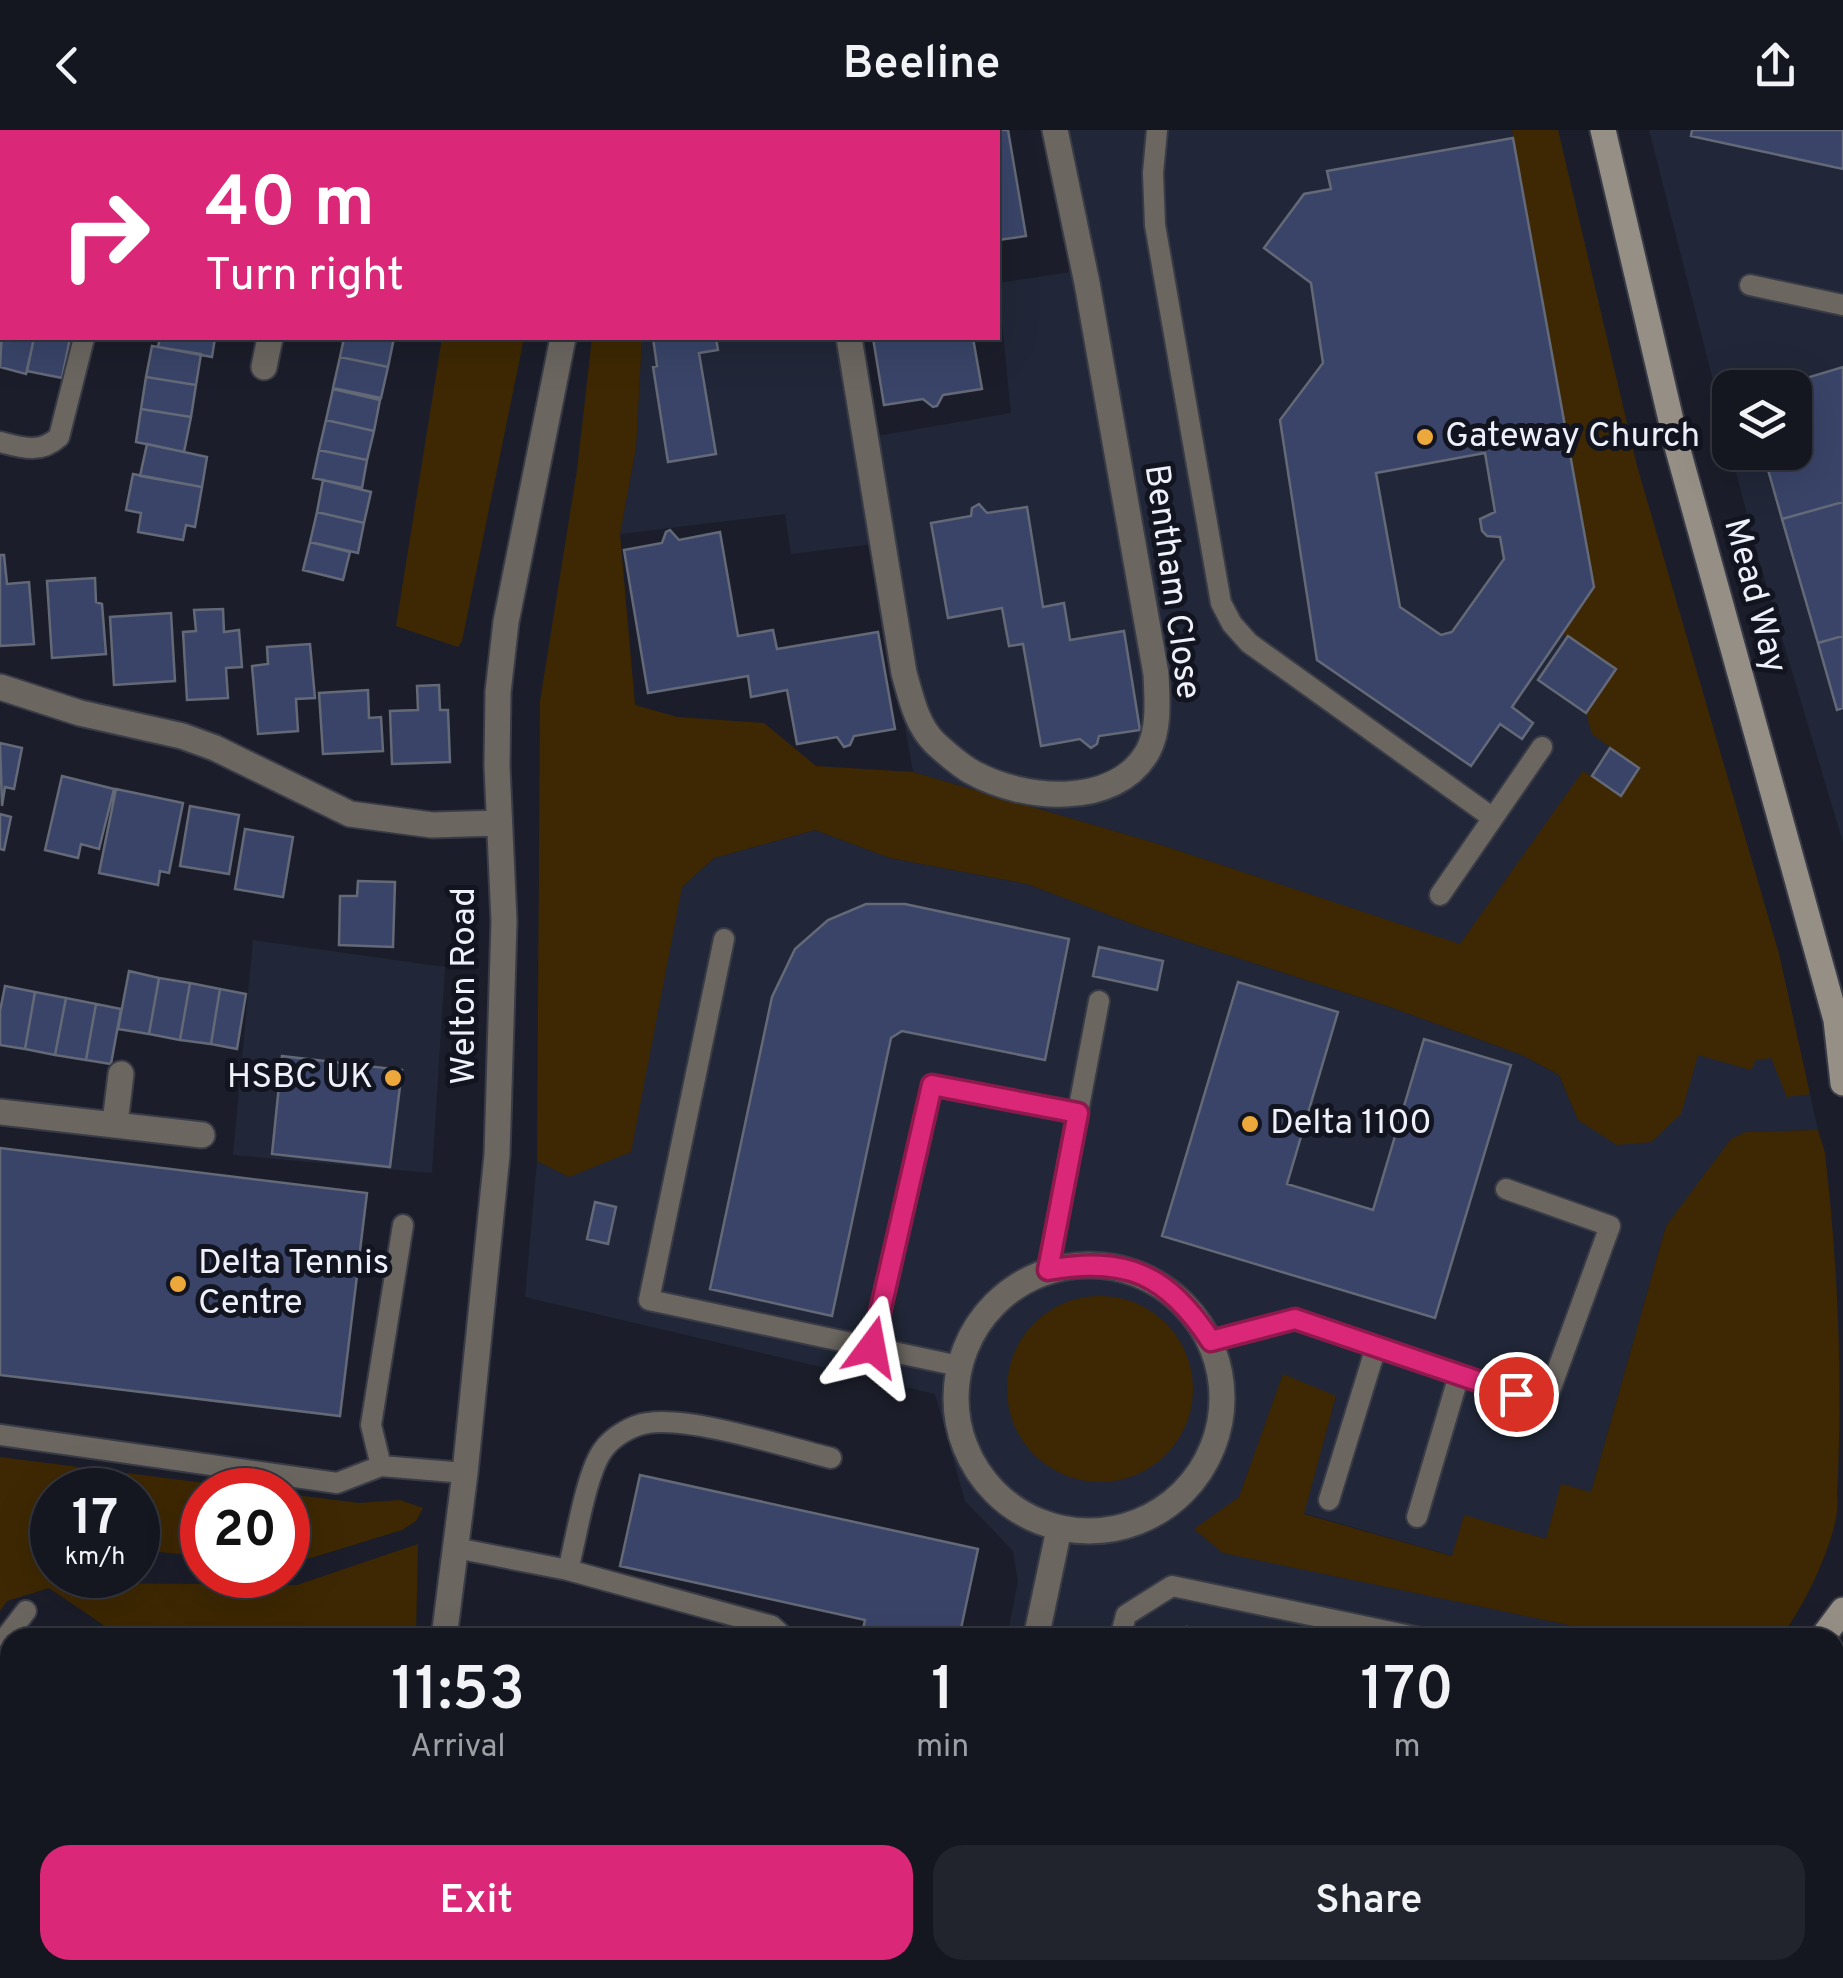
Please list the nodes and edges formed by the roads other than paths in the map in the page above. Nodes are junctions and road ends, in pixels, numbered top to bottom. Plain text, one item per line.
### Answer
1 (1055, 130) edge
2 (1157, 130) edge
3 (1603, 130) edge
4 (1750, 285) dead end
5 (1843, 304) edge
6 (83, 340) edge
7 (270, 340) edge
8 (563, 340) edge
9 (848, 340) edge
10 (264, 367) dead end
11 (0, 442) edge
12 (0, 687) edge
13 (1542, 746) dead end
14 (1493, 818) junction
15 (499, 823) junction
16 (1440, 894) dead end
17 (724, 938) dead end
18 (1099, 1001) dead end
19 (1839, 1026) edge
20 (121, 1074) dead end
21 (1843, 1083) edge
22 (0, 1112) edge
23 (1078, 1113) junction
24 (116, 1123) junction
25 (202, 1135) dead end
26 (1506, 1189) dead end
27 (402, 1225) dead end
28 (1048, 1270) junction
29 (1211, 1341) junction
30 (872, 1347) junction
31 (1376, 1347) junction
32 (959, 1366) junction
33 (1459, 1375) junction
34 (0, 1434) edge
35 (831, 1458) dead end
36 (382, 1466) junction
37 (464, 1473) junction
38 (1330, 1500) dead end
39 (1417, 1517) dead end
40 (1058, 1529) junction
41 (456, 1548) junction
42 (568, 1570) junction
43 (26, 1611) dead end
44 (13, 1628) edge
45 (445, 1628) edge
46 (774, 1628) edge
47 (1038, 1628) edge
48 (1122, 1628) edge
49 (1372, 1628) edge

1 - 9 street, Bentham Close
2 - 14 lane
3 - 19 main road, Mead Way
4 - 5 lane
6 - 11 lane
7 - 10 street
8 - 15 street, Welton Road
12 - 15 street
13 - 14 lane
14 - 16 lane
15 - 37 street, Welton Road
17 - 30 lane
18 - 23 lane
19 - 21 main road, Mead Way
20 - 24 street
22 - 24 street
23 - 28 lane
23 - 30 lane
24 - 25 street
26 - 33 lane
27 - 36 lane
28 - 29 street
28 - 32 street
29 - 31 lane
29 - 40 street
30 - 32 lane
31 - 33 lane
31 - 38 lane
32 - 40 street
33 - 39 lane
34 - 36 lane
35 - 42 lane
36 - 37 lane
37 - 41 street, Welton Road
40 - 47 street
41 - 42 lane
41 - 45 street, Welton Road
42 - 46 lane
43 - 44 lane
48 - 49 lane

